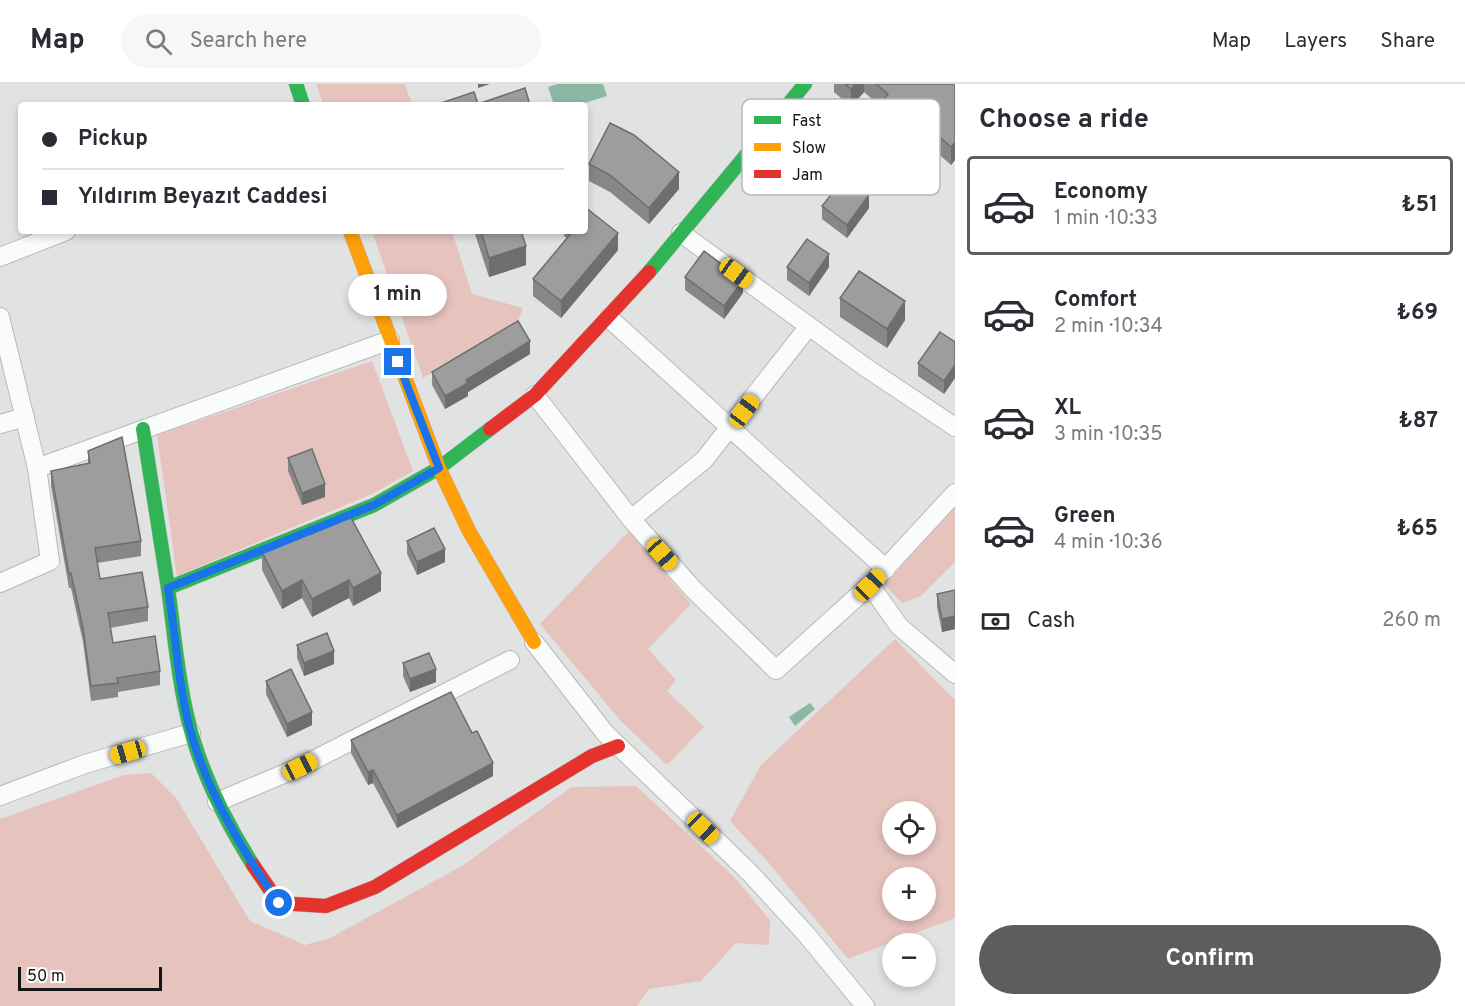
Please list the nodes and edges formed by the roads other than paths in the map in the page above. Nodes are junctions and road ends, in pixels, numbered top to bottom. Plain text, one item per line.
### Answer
1 (296, 84) edge
2 (805, 84) edge
3 (793, 99) edge
4 (302, 102) edge
5 (742, 160) edge
6 (681, 233) junction
7 (58, 234) edge
8 (351, 234) edge
9 (0, 257) edge
10 (0, 317) edge
11 (609, 318) junction
12 (809, 326) junction
13 (390, 340) junction
14 (535, 394) junction
15 (25, 417) junction
16 (0, 424) edge
17 (955, 427) edge
18 (731, 428) junction
19 (143, 429) junction
20 (38, 468) junction
21 (439, 468) junction
22 (955, 493) edge
23 (631, 519) junction
24 (886, 569) junction
25 (0, 583) edge
26 (870, 585) junction
27 (168, 588) junction
28 (534, 642) joint
29 (510, 660) dead end
30 (955, 674) edge
31 (191, 733) junction
32 (618, 746) junction
33 (0, 796) edge
34 (217, 802) junction
35 (865, 1006) edge

1 - 4 street
2 - 3 street
5 - 6 street
6 - 11 street
6 - 12 street
7 - 9 street
8 - 13 street
10 - 15 street
11 - 14 street
11 - 18 street
12 - 17 street
12 - 18 street
13 - 19 street
13 - 21 street
14 - 21 street
14 - 23 street
15 - 16 street
15 - 20 street
18 - 23 street
18 - 24 street
19 - 20 street
19 - 27 street
20 - 25 street
21 - 27 street
21 - 28 street
22 - 24 street
23 - 26 street
24 - 26 street
26 - 30 street
27 - 31 street
28 - 32 street
29 - 34 street
31 - 33 street
31 - 34 street
32 - 34 street
32 - 35 street

